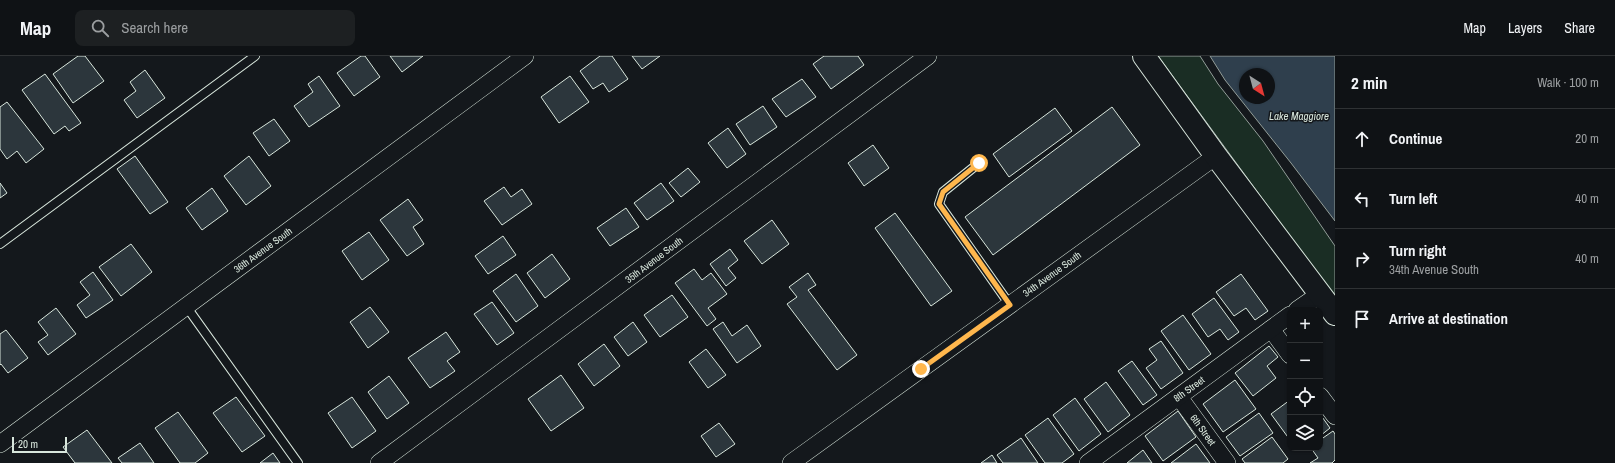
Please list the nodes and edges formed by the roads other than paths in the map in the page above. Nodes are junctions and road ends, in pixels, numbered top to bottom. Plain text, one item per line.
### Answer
1 (255, 56) edge
2 (525, 56) edge
3 (928, 56) edge
4 (1144, 56) edge
5 (1216, 156) junction
6 (979, 163) dead end
7 (0, 244) edge
8 (1320, 294) junction
9 (1010, 305) junction
10 (186, 306) junction
11 (1301, 307) edge
12 (1335, 314) edge
13 (1287, 317) edge
14 (1271, 329) junction
15 (1287, 351) edge
16 (1179, 396) junction
17 (1323, 400) edge
18 (1335, 416) edge
19 (0, 444) edge
20 (298, 463) edge
21 (379, 463) edge
22 (791, 463) edge
23 (1088, 463) edge
24 (1227, 463) edge

1 - 7 lane
2 - 10 street, 36th Avenue South
3 - 21 street, 35th Avenue South
4 - 5 main road
5 - 8 main road
5 - 9 street, 34th Avenue South
6 - 9 lane
8 - 11 street
8 - 12 main road
9 - 22 street, 34th Avenue South
10 - 19 street, 36th Avenue South
10 - 20 lane
13 - 14 street, 8th Street
14 - 15 street
14 - 16 street, 8th Street
16 - 23 street, 8th Street
16 - 24 street, 6th Street
17 - 18 street

